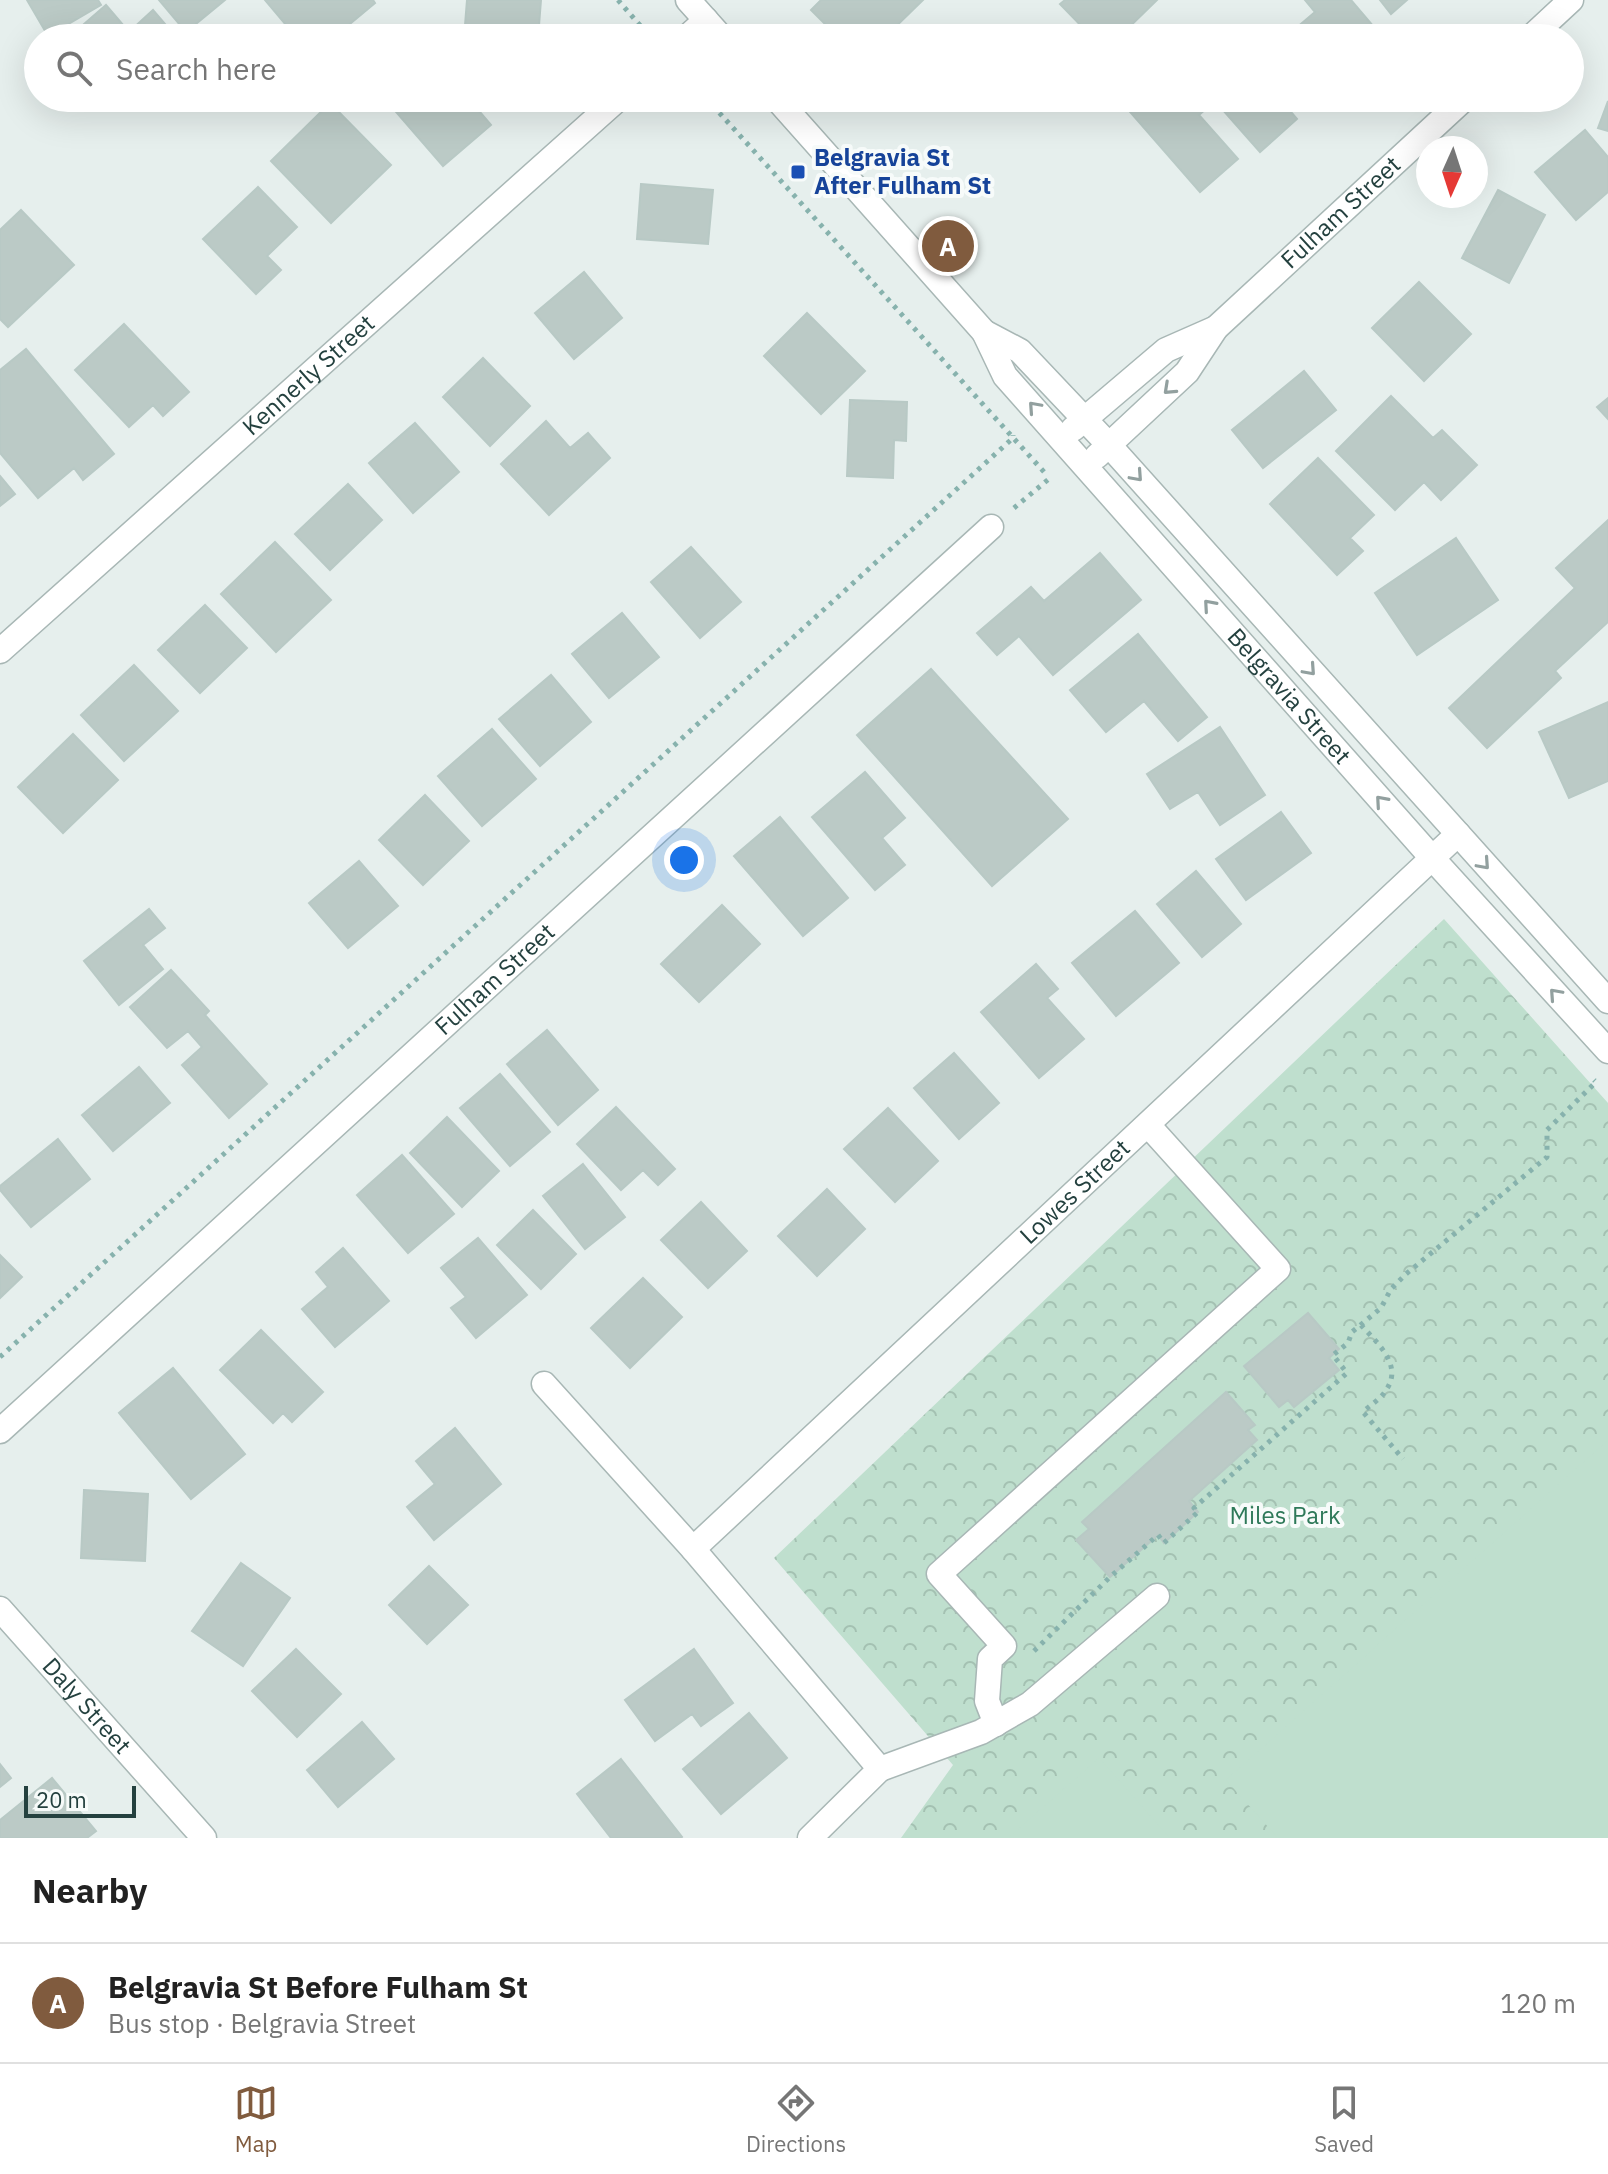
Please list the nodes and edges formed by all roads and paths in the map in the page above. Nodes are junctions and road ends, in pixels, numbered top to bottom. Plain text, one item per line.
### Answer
1 (618, 0) edge
2 (688, 0) edge
3 (1571, 0) edge
4 (639, 24) edge
5 (710, 24) edge
6 (1545, 24) edge
7 (603, 112) edge
8 (719, 112) edge
9 (788, 112) edge
10 (1450, 112) edge
11 (1216, 328) junction
12 (984, 332) junction
13 (1084, 419) junction
14 (1014, 428) dead end
15 (1013, 438) junction
16 (1062, 439) junction
17 (1109, 445) junction
18 (1086, 465) junction
19 (991, 527) joint
20 (0, 651) edge
21 (1458, 834) junction
22 (1433, 859) junction
23 (1608, 1001) edge
24 (1608, 1051) edge
25 (1586, 1070) dead end
26 (1148, 1125) junction
27 (1361, 1325) junction
28 (0, 1357) edge
29 (544, 1384) dead end
30 (0, 1431) edge
31 (1403, 1459) dead end
32 (693, 1549) junction
33 (1157, 1596) dead end
34 (0, 1609) edge
35 (1030, 1655) dead end
36 (996, 1724) junction
37 (880, 1769) junction
38 (204, 1838) edge
39 (810, 1838) edge

1 - 4 path
2 - 5 street
3 - 6 street
7 - 20 street, Kennerly Street
8 - 15 path
9 - 12 street, Belgravia Street
10 - 11 street, Fulham Street
11 - 13 street, Fulham Street
11 -> 17 street, Fulham Street
12 - 13 street, Belgravia Street
16 -> 12 street, Belgravia Street
13 - 16 street, Fulham Street
13 - 17 street, Belgravia Street
14 - 15 path
15 - 19 path
15 - 28 path
16 - 18 street, Belgravia Street
17 - 18 street, Fulham Street
17 -> 21 street, Belgravia Street
22 -> 18 street, Belgravia Street
19 - 30 street, Fulham Street
21 - 22 street, Lowes Street
21 -> 23 street, Belgravia Street
24 -> 22 street, Belgravia Street
22 - 26 street, Lowes Street
25 - 27 path
26 - 32 street, Lowes Street
26 - 36 street
27 - 31 path
27 - 35 path
29 - 32 street
32 - 37 street
33 - 36 street
34 - 38 street, Daly Street
36 - 37 street
37 - 39 street

